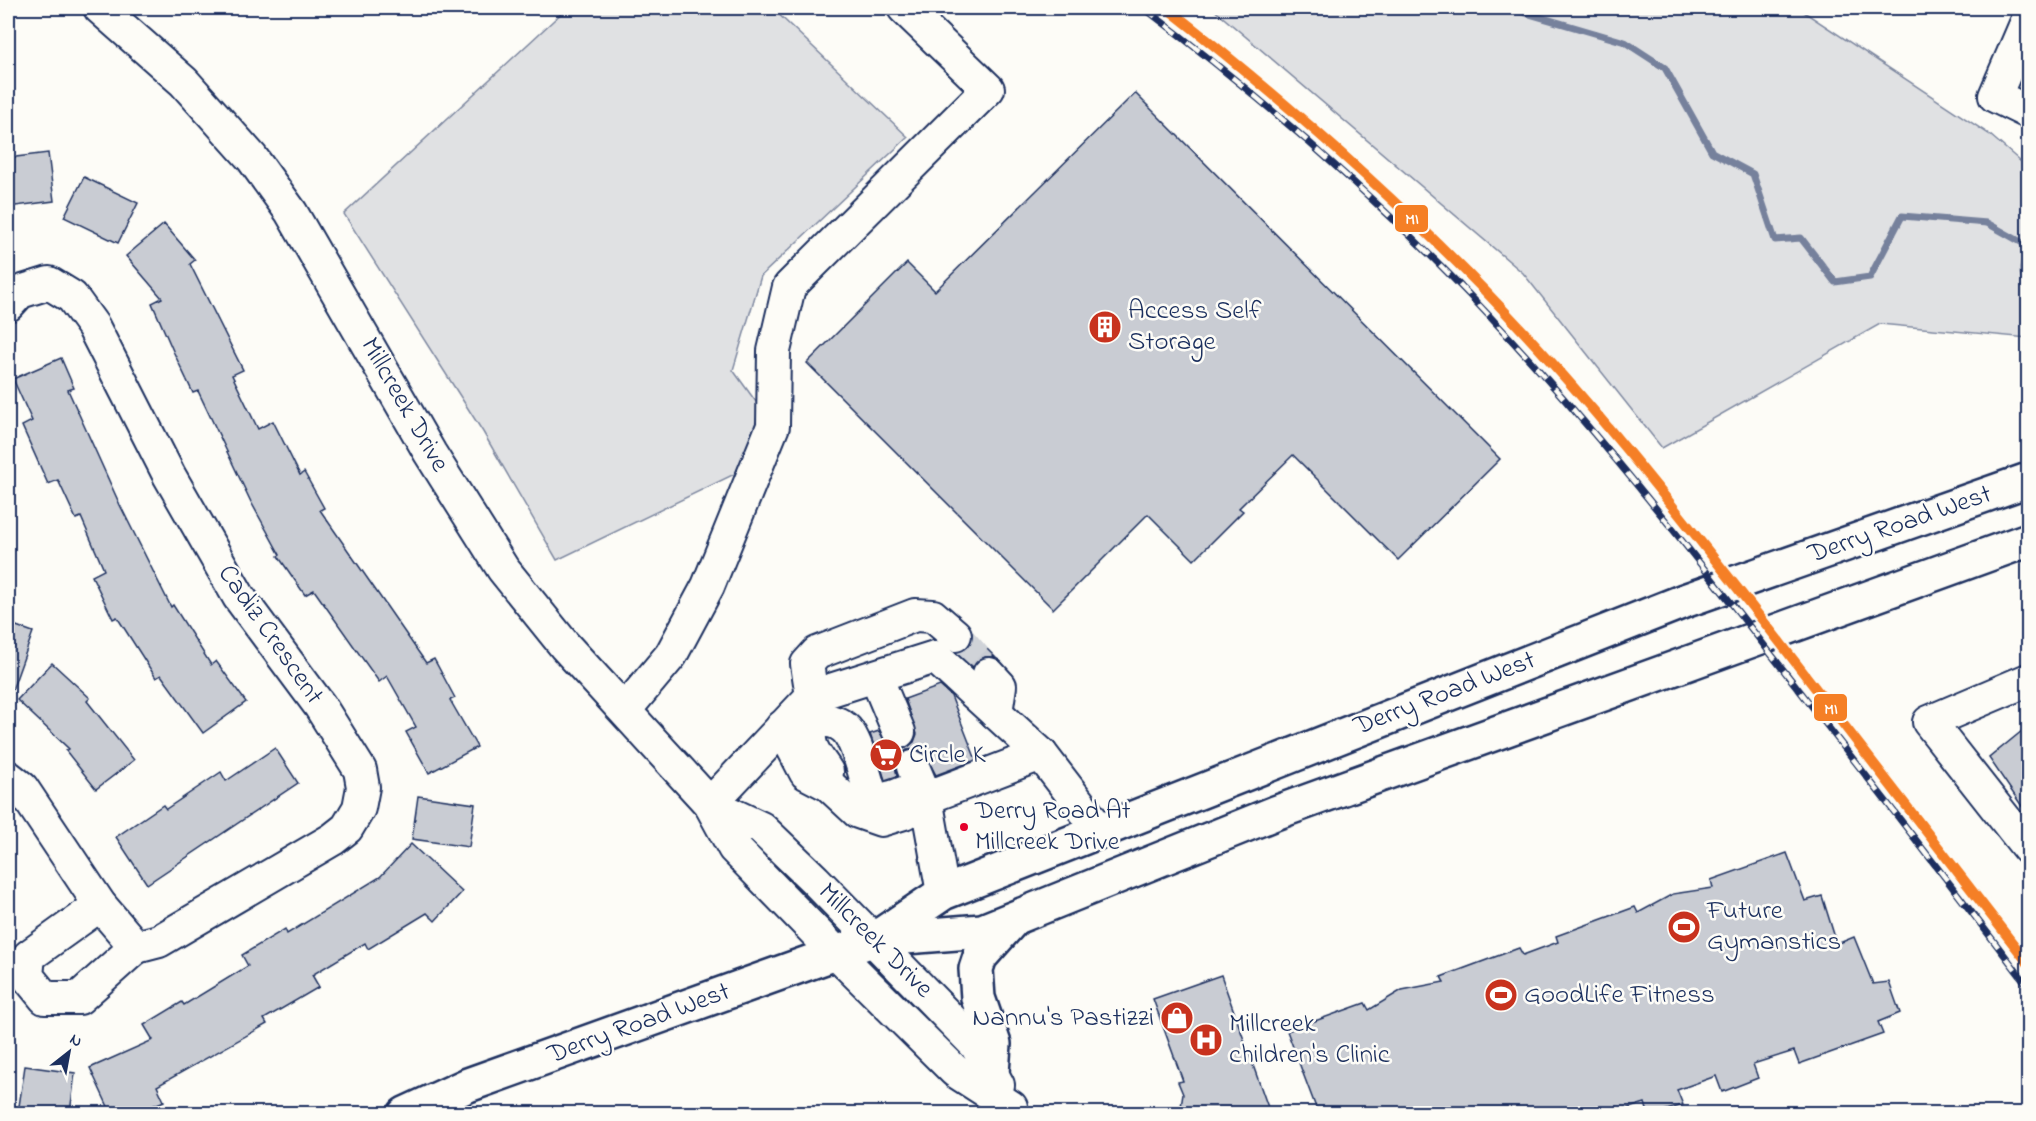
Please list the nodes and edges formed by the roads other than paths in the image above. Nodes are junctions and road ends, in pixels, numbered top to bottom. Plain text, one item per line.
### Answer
1 (100, 8) edge
2 (904, 8) edge
3 (2028, 19) edge
4 (2028, 112) edge
5 (8, 305) edge
6 (2028, 480) edge
7 (2028, 540) edge
8 (955, 635) tunnel mouth
9 (989, 674) tunnel mouth
10 (876, 677) junction
11 (2028, 680) edge
12 (812, 696) junction
13 (626, 710) junction
14 (996, 713) junction
15 (783, 727) junction
16 (899, 732) dead end
17 (1041, 754) junction
18 (8, 777) edge
19 (920, 784) junction
20 (829, 785) junction
21 (710, 804) junction
22 (1101, 832) junction
23 (2025, 835) edge
24 (943, 893) junction
25 (100, 904) junction
26 (1014, 919) junction
27 (875, 939) junction
28 (136, 947) junction
29 (837, 954) junction
30 (992, 1073) junction
31 (1014, 1110) edge
32 (405, 1113) edge

1 - 13 street, Millcreek Drive
2 - 13 street
3 - 4 street
5 - 28 street, Cadiz Crescent
6 - 22 main road, Derry Road West
7 - 26 main road, Derry Road West
8 - 12 street
9 - 14 street
10 - 12 street
10 - 14 street
10 - 16 street
11 - 23 street
12 - 15 street
13 - 21 street, Millcreek Drive
14 - 17 street
15 - 20 street
15 - 21 street
17 - 19 street
17 - 22 street
18 - 25 street
19 - 20 street
19 - 20 street
19 - 24 street
21 - 27 street, Millcreek Drive
21 - 29 street, Millcreek Drive
22 - 24 main road, Derry Road West
24 - 27 main road, Derry Road West
25 - 28 street
25 - 28 street, Cadiz Crescent
26 - 27 main road, Derry Road West
26 - 30 main road
27 - 29 main road, Derry Road West
27 - 30 street, Millcreek Drive
29 - 31 street, Millcreek Drive
29 - 32 main road, Derry Road West
30 - 31 street, Millcreek Drive

